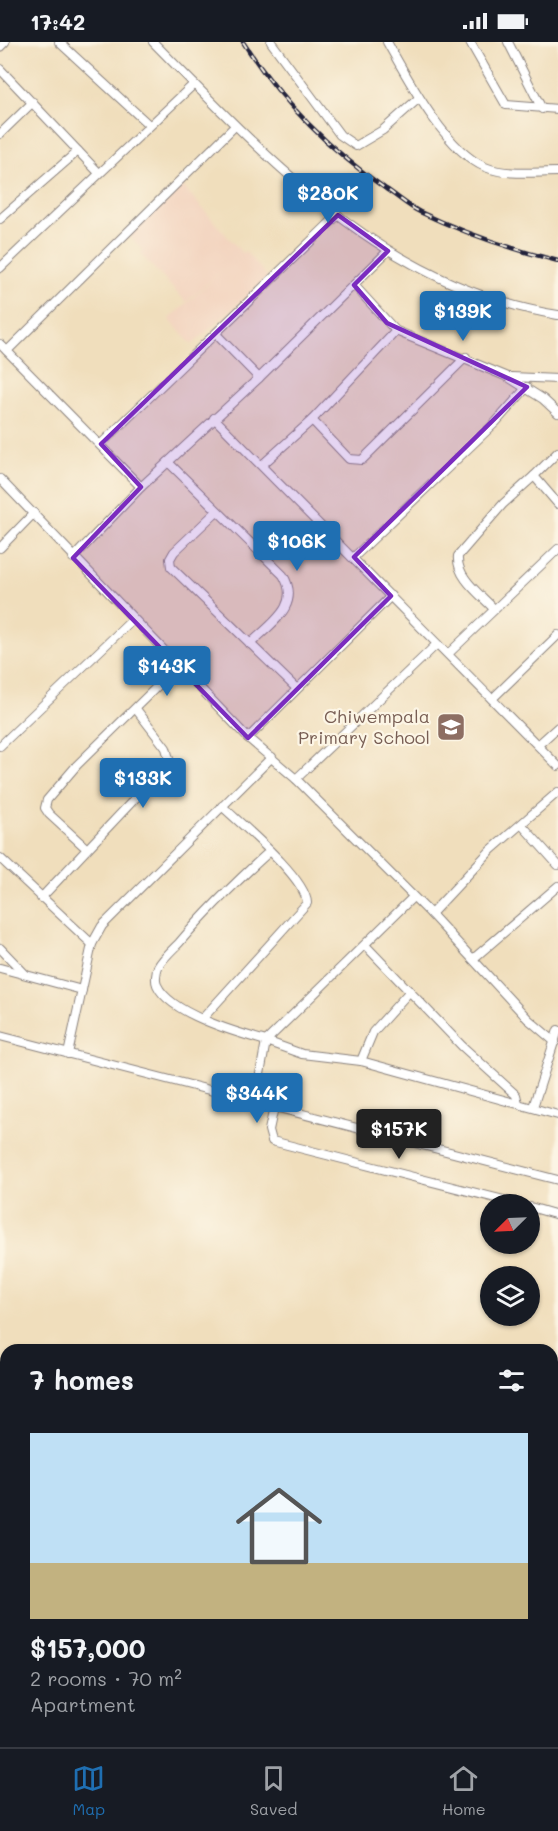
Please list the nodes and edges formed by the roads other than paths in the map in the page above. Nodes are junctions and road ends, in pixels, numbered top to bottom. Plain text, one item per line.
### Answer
1 (5, 42) edge
2 (59, 42) edge
3 (153, 42) edge
4 (271, 42) edge
5 (387, 42) edge
6 (470, 42) edge
7 (508, 42) edge
8 (0, 46) edge
9 (0, 69) edge
10 (194, 84) junction
11 (419, 98) junction
12 (33, 102) junction
13 (542, 109) junction
14 (558, 109) edge
15 (148, 125) junction
16 (235, 126) junction
17 (0, 135) edge
18 (78, 151) junction
19 (558, 172) edge
20 (99, 173) junction
21 (338, 215) junction
22 (0, 219) edge
23 (388, 251) junction
24 (0, 268) edge
25 (354, 285) junction
26 (558, 315) edge
27 (396, 330) junction
28 (216, 334) junction
29 (0, 344) edge
30 (7, 351) junction
31 (466, 357) junction
32 (508, 377) junction
33 (259, 378) junction
34 (558, 379) edge
35 (527, 387) junction
36 (558, 413) edge
37 (214, 418) junction
38 (312, 420) junction
39 (101, 444) junction
40 (558, 452) edge
41 (168, 462) junction
42 (262, 465) junction
43 (534, 476) junction
44 (0, 479) edge
45 (141, 487) junction
46 (558, 504) edge
47 (216, 512) junction
48 (34, 513) junction
49 (0, 548) edge
50 (558, 549) edge
51 (354, 557) junction
52 (73, 558) junction
53 (391, 596) junction
54 (493, 608) junction
55 (133, 619) junction
56 (558, 635) edge
57 (250, 644) junction
58 (437, 644) junction
59 (448, 654) junction
60 (178, 666) junction
61 (296, 688) junction
62 (492, 699) junction
63 (136, 709) junction
64 (558, 727) edge
65 (248, 738) junction
66 (538, 745) junction
67 (0, 746) edge
68 (272, 757) junction
69 (558, 766) edge
70 (296, 780) junction
71 (558, 792) edge
72 (222, 806) junction
73 (522, 825) junction
74 (86, 848) junction
75 (270, 851) junction
76 (0, 858) edge
77 (558, 865) edge
78 (558, 886) edge
79 (412, 897) junction
80 (41, 898) junction
81 (431, 914) junction
82 (92, 944) junction
83 (366, 945) junction
84 (0, 948) edge
85 (473, 959) junction
86 (0, 968) edge
87 (25, 975) junction
88 (82, 990) junction
89 (410, 991) junction
90 (204, 1018) junction
91 (558, 1030) edge
92 (0, 1036) edge
93 (266, 1041) junction
94 (555, 1042) junction
95 (68, 1054) junction
96 (361, 1061) junction
97 (255, 1102) junction
98 (518, 1103) junction
99 (274, 1107) junction
100 (532, 1107) junction
101 (558, 1115) edge
102 (558, 1180) edge
103 (480, 1194) edge
104 (540, 1210) edge
105 (558, 1215) edge

1 - 8 street
2 - 15 street
3 - 10 street
4 - 11 street
5 - 11 street
6 - 13 street
7 - 13 street
9 - 12 street
10 - 15 street
10 - 16 street
11 - 19 street
12 - 17 street
12 - 18 street
13 - 14 street
15 - 20 street
16 - 21 street
16 - 30 street
18 - 20 street
18 - 22 street
20 - 24 street
21 - 23 street
21 - 28 street
23 - 25 street
23 - 26 street
25 - 27 street
25 - 33 street
27 - 31 street
27 - 38 street
28 - 33 street
28 - 39 street
29 - 30 street
30 - 39 street
31 - 32 street
31 - 38 street
32 - 34 street
32 - 35 street
33 - 37 street
35 - 36 street
35 - 51 street
37 - 41 street
37 - 42 street
38 - 42 street
39 - 45 street
40 - 43 street
41 - 45 street
41 - 47 street
42 - 51 street
43 - 46 street
43 - 54 street
44 - 48 street
45 - 52 street
47 - 57 street
47 - 57 street
48 - 49 street
48 - 52 street
50 - 54 street
51 - 53 street
52 - 55 street
53 - 58 street
53 - 61 street
54 - 59 street
55 - 60 street
55 - 67 street
56 - 62 street
57 - 61 street
58 - 59 street
58 - 70 street
59 - 62 street
60 - 63 street
60 - 65 street
61 - 65 street
62 - 66 street
63 - 74 street
63 - 74 street
64 - 66 street
65 - 68 street
66 - 69 street
68 - 70 street
68 - 72 street
70 - 79 street
71 - 73 street
72 - 75 street
72 - 82 street
73 - 77 street
73 - 81 street
74 - 80 street
75 - 90 street
75 - 90 street
76 - 80 street
78 - 85 street
79 - 81 street
79 - 83 street
80 - 82 street
81 - 85 street
82 - 88 street
83 - 89 street
83 - 93 street
84 - 87 street
85 - 94 street
86 - 87 street
87 - 88 street
88 - 95 street
89 - 96 street
89 - 98 street
90 - 93 street
91 - 94 street
92 - 95 street
93 - 96 street
93 - 97 street
94 - 100 street
95 - 97 street
96 - 98 street
97 - 99 street
98 - 100 street
99 - 102 street
99 - 103 street
100 - 101 street
104 - 105 street

